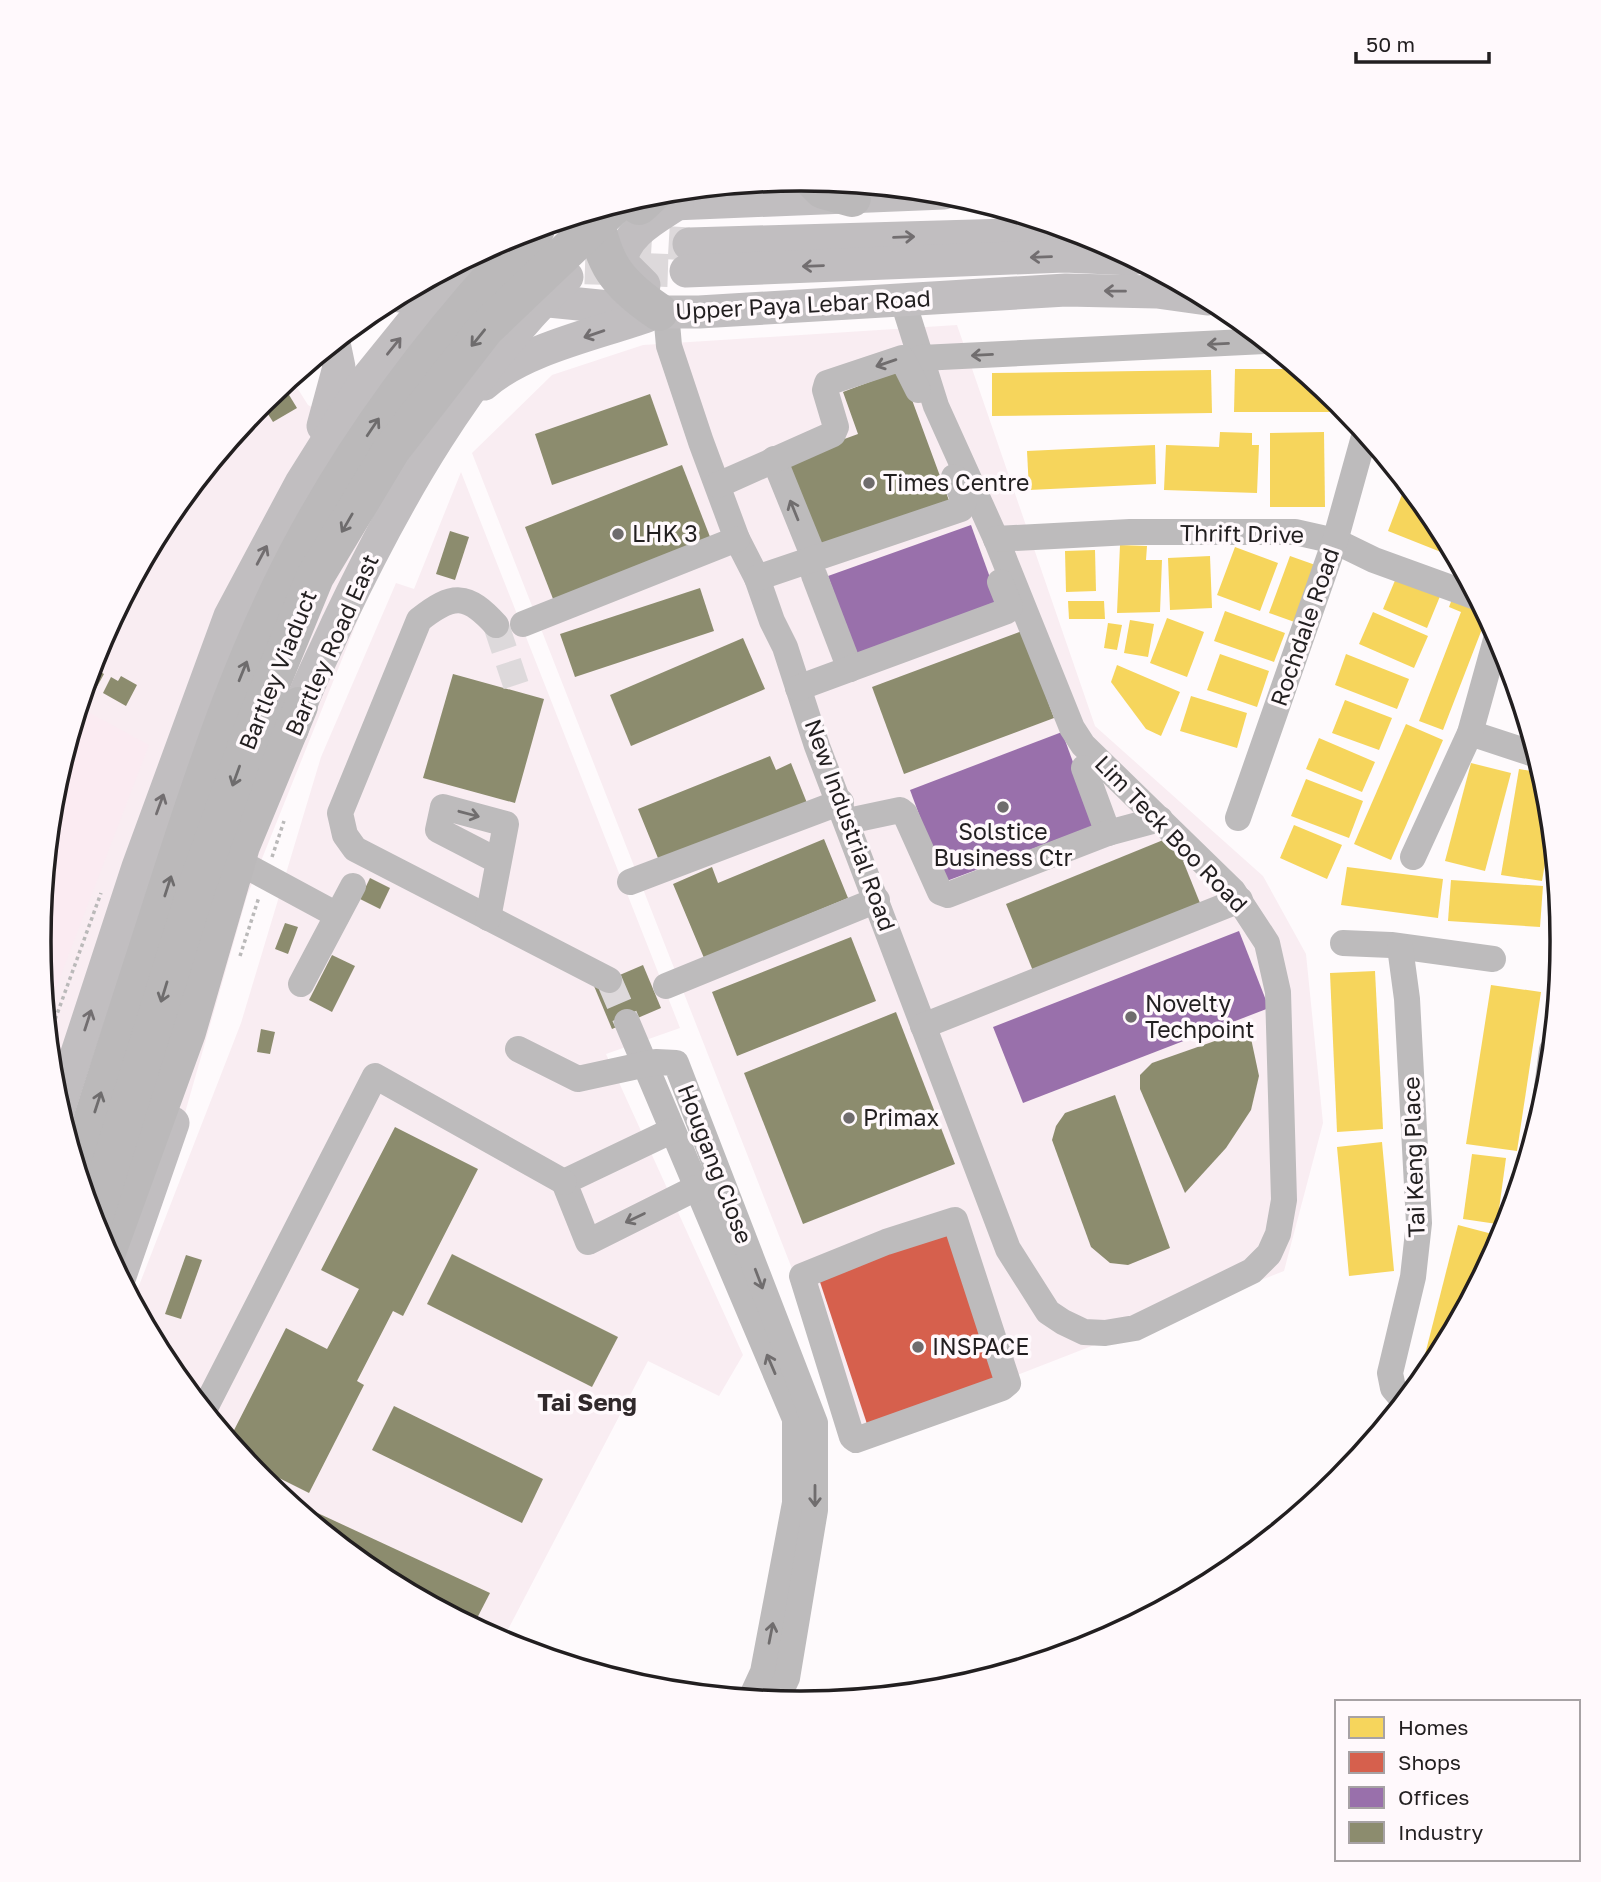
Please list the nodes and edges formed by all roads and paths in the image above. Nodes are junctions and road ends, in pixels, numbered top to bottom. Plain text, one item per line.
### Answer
1 (831, 192) edge
2 (882, 196) edge
3 (852, 198) junction
4 (678, 202) edge
5 (638, 210) edge
6 (623, 213) edge
7 (620, 214) edge
8 (596, 228) edge
9 (1051, 235) edge
10 (521, 245) edge
11 (1108, 258) edge
12 (458, 275) edge
13 (1180, 295) edge
14 (418, 297) edge
15 (436, 298) junction
16 (543, 300) junction
17 (903, 301) junction
18 (662, 312) junction
19 (699, 312) junction
20 (1251, 342) edge
21 (336, 353) edge
22 (921, 358) junction
23 (459, 406) junction
24 (1362, 445) edge
25 (774, 459) junction
26 (301, 484) junction
27 (718, 485) junction
28 (996, 538) junction
29 (737, 539) junction
30 (1335, 541) junction
31 (814, 567) junction
32 (761, 587) junction
33 (1464, 593) edge
34 (523, 624) dead end
35 (496, 625) tunnel mouth
36 (1492, 653) edge
37 (850, 668) junction
38 (798, 688) junction
39 (299, 706) junction
40 (1470, 733) junction
41 (1526, 751) edge
42 (1084, 768) dead end
43 (287, 810) dead end
44 (844, 812) junction
45 (1238, 818) dead end
46 (1160, 819) junction
47 (1108, 832) junction
48 (1412, 857) dead end
49 (498, 861) dead end
50 (258, 872) junction
51 (630, 882) dead end
52 (353, 886) dead end
53 (877, 900) junction
54 (1240, 900) junction
55 (337, 915) junction
56 (488, 918) junction
57 (1343, 943) dead end
58 (1400, 947) junction
59 (240, 958) dead end
60 (1493, 959) dead end
61 (609, 979) tunnel mouth
62 (301, 984) dead end
63 (666, 986) dead end
64 (627, 1022) tunnel mouth
65 (923, 1026) junction
66 (518, 1049) dead end
67 (643, 1064) junction
68 (65, 1089) edge
69 (671, 1131) junction
70 (82, 1153) edge
71 (564, 1182) junction
72 (696, 1188) junction
73 (99, 1203) edge
74 (112, 1238) edge
75 (1008, 1249) junction
76 (124, 1264) edge
77 (970, 1267) junction
78 (1063, 1322) joint
79 (1398, 1393) edge
80 (209, 1400) edge
81 (755, 1689) edge
82 (781, 1690) edge

1 - 3 highway
2 - 3 main road
3 - 4 main road
5 - 19 main road
6 -> 73 highway, Bartley Viaduct, bridge
7 - 8 main road, Bartley Road East
8 - 16 main road, Bartley Road East
8 - 18 highway
11 -> 9 main road, Upper Paya Lebar Road
70 -> 10 highway, Bartley Viaduct, bridge
12 - 15 main road
13 -> 17 main road, Upper Paya Lebar Road
14 - 15 main road, Upper Paya Lebar Road
15 - 16 main road, Upper Paya Lebar Road
26 -> 15 main road
16 - 18 main road, Upper Paya Lebar Road
16 - 23 main road, Bartley Road East
17 - 19 main road, Upper Paya Lebar Road
17 - 22 street, Lim Teck Boo Road
18 - 19 main road, Upper Paya Lebar Road
18 -> 23 main road
18 - 27 street, New Industrial Road
20 -> 22 street
21 - 26 main road
22 - 28 street, Lim Teck Boo Road
23 - 39 main road, Bartley Road East
24 - 30 street, Rochdale Road
25 - 27 street
31 -> 25 street
31 -> 25 street
68 -> 26 main road
27 - 29 street, New Industrial Road
28 - 30 street, Thrift Drive
28 - 46 street, Lim Teck Boo Road
29 - 32 street, New Industrial Road
29 - 34 street
30 - 33 street, Thrift Drive
30 - 45 street, Rochdale Road
31 - 32 street
31 - 37 street
31 - 37 street
32 - 38 street, New Industrial Road
35 - 56 street
36 - 40 street
37 - 38 street
38 - 44 street, New Industrial Road
39 - 50 main road, Bartley Road East
39 - 74 highway
40 - 41 street
40 - 48 street
42 - 47 street
43 - 50 path
44 - 47 street
44 - 51 street
44 - 53 street, New Industrial Road
46 - 47 street
46 - 54 street, Lim Teck Boo Road
49 - 56 street
50 - 55 street
50 - 59 path
50 - 76 main road, Bartley Road East
52 - 55 street
53 - 63 street
53 - 65 street, New Industrial Road
54 - 65 street
54 - 78 street, Lim Teck Boo Road
55 - 62 street
56 - 61 street
57 - 58 street
58 - 60 street
58 - 79 street, Tai Keng Place
64 - 67 street
65 - 75 street, New Industrial Road
66 - 67 street
67 - 69 street, Hougang Close
67 -> 82 street, Hougang Close
69 - 71 street
69 - 72 street, Hougang Close
72 -> 71 street
71 - 80 street
81 -> 72 street, Hougang Close
75 - 77 street
75 - 78 street, New Industrial Road
77 - 77 street

